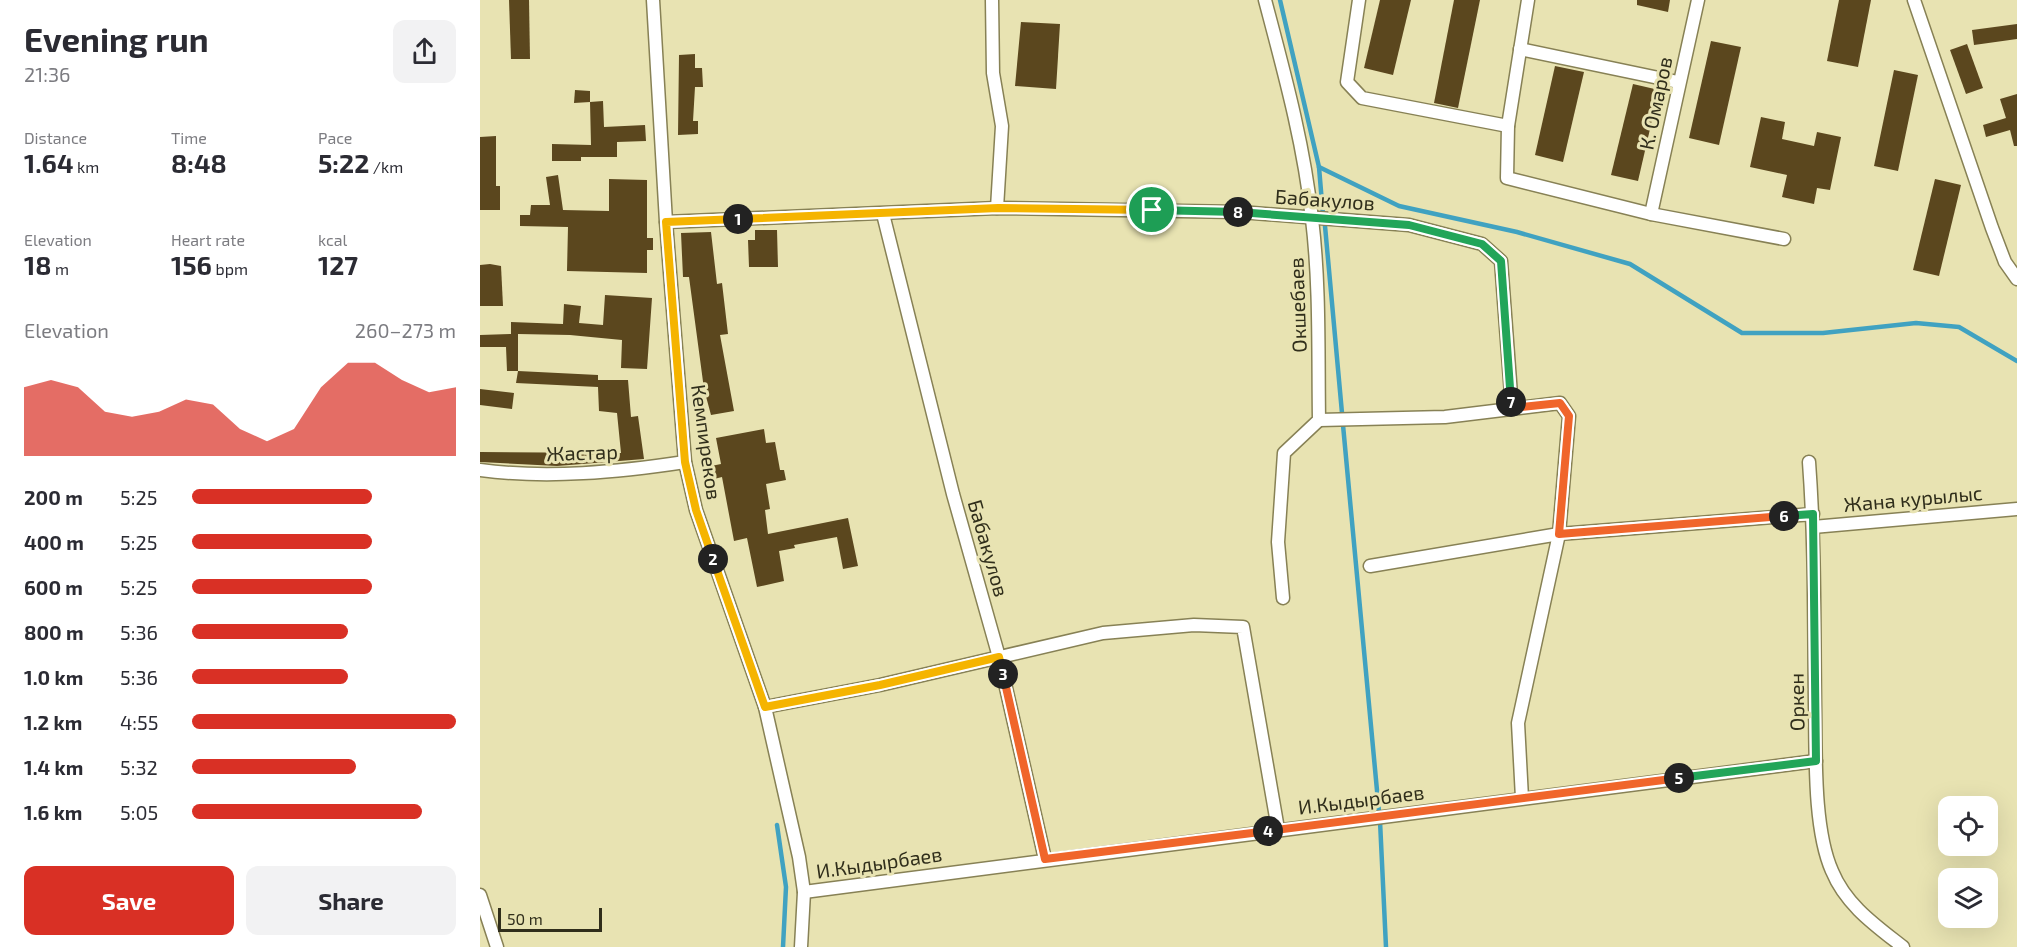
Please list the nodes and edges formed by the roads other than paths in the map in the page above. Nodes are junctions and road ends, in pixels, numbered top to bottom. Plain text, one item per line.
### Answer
1 (652, 0) edge
2 (992, 0) edge
3 (1265, 0) edge
4 (1359, 0) edge
5 (1528, 0) edge
6 (1698, 0) edge
7 (1914, 0) edge
8 (1520, 49) junction
9 (1678, 82) junction
10 (1508, 126) junction
11 (998, 208) junction
12 (883, 214) junction
13 (1651, 214) junction
14 (1312, 219) junction
15 (666, 222) junction
16 (1784, 239) dead end
17 (2017, 279) edge
18 (1512, 408) junction
19 (1319, 420) junction
20 (685, 462) junction
21 (1809, 462) dead end
22 (480, 470) edge
23 (2017, 509) edge
24 (1813, 514) junction
25 (1813, 527) junction
26 (1559, 534) junction
27 (1370, 566) dead end
28 (1283, 598) dead end
29 (999, 657) junction
30 (765, 707) junction
31 (1816, 761) junction
32 (1522, 798) junction
33 (1278, 830) junction
34 (1045, 859) junction
35 (804, 892) junction
36 (480, 895) edge
37 (496, 947) edge
38 (801, 947) edge
39 (1903, 947) edge

1 - 15 street, Кемпиреков
2 - 11 street
3 - 14 street, Окшебаев
4 - 10 street
5 - 8 street
6 - 9 street, К. Омаров
7 - 17 street
8 - 9 street
8 - 10 street
9 - 13 street, К. Омаров
10 - 13 street
11 - 12 street, Бабакулов
11 - 14 street, Бабакулов
12 - 15 street, Бабакулов
12 - 29 street, Бабакулов
13 - 16 street
14 - 18 street, Бабакулов
14 - 19 street, Окшебаев
15 - 20 street, Кемпиреков
18 - 19 street
18 - 26 street
19 - 28 street
20 - 22 street, Жастар
20 - 30 street, Кемпиреков
21 - 24 street, Оркен
23 - 25 street, Жана курылыс
24 - 25 street, Оркен
24 - 26 street
25 - 31 street, Оркен
26 - 27 street
26 - 32 street
29 - 30 street
29 - 33 street
29 - 34 street, Бабакулов
30 - 35 street, Кемпиреков
31 - 32 street, И.Кыдырбаев
31 - 39 street, Оркен
32 - 33 street, И.Кыдырбаев
33 - 34 street, И.Кыдырбаев
34 - 35 street, И.Кыдырбаев
35 - 38 street, Кемпиреков
36 - 37 street

